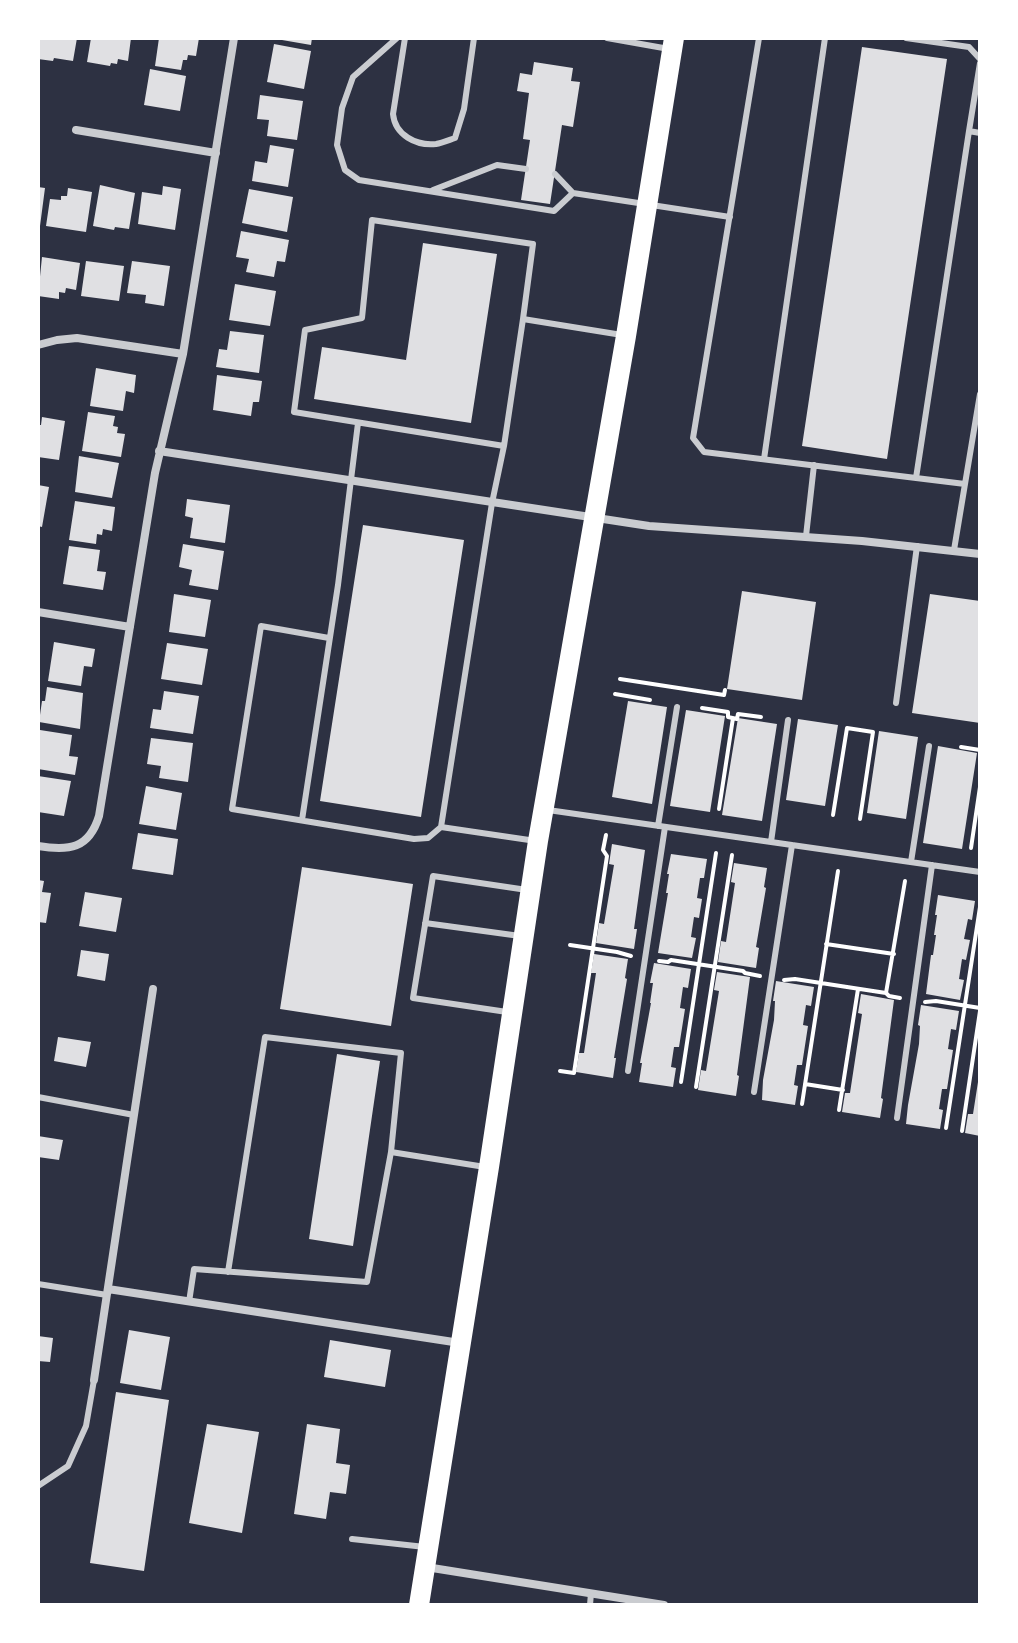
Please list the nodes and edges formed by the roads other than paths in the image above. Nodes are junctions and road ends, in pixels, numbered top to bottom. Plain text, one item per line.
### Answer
1 (234, 38) edge
2 (397, 38) edge
3 (405, 38) edge
4 (474, 38) edge
5 (607, 38) edge
6 (759, 38) edge
7 (825, 38) edge
8 (906, 38) edge
9 (673, 44) edge
10 (980, 61) edge
11 (76, 130) dead end
12 (969, 131) junction
13 (980, 133) edge
14 (216, 153) junction
15 (526, 169) dead end
16 (555, 174) dead end
17 (429, 191) junction
18 (573, 193) junction
19 (648, 204) junction
20 (730, 217) junction
21 (523, 319) junction
22 (626, 336) junction
23 (38, 345) edge
24 (183, 354) junction
25 (980, 394) edge
26 (358, 423) junction
27 (504, 446) junction
28 (159, 451) junction
29 (764, 459) junction
30 (814, 465) junction
31 (916, 478) junction
32 (351, 481) junction
33 (965, 484) junction
34 (492, 503) junction
35 (594, 519) junction
36 (806, 536) junction
37 (917, 546) junction
38 (954, 550) junction
39 (980, 554) edge
40 (38, 612) edge
41 (130, 627) junction
42 (329, 638) junction
43 (896, 703) dead end
44 (677, 707) dead end
45 (788, 720) dead end
46 (929, 746) dead end
47 (543, 809) junction
48 (302, 820) junction
49 (662, 826) junction
50 (441, 827) junction
51 (538, 841) junction
52 (771, 842) junction
53 (792, 845) junction
54 (38, 846) edge
55 (911, 862) junction
56 (932, 865) junction
57 (980, 872) edge
58 (530, 890) junction
59 (425, 923) junction
60 (523, 936) junction
61 (153, 989) dead end
62 (512, 1013) junction
63 (628, 1071) dead end
64 (754, 1092) dead end
65 (38, 1097) edge
66 (134, 1115) junction
67 (897, 1118) dead end
68 (391, 1152) junction
69 (489, 1167) junction
70 (228, 1272) junction
71 (38, 1284) edge
72 (107, 1292) junction
73 (189, 1302) junction
74 (461, 1343) junction
75 (94, 1380) joint
76 (38, 1486) edge
77 (352, 1539) dead end
78 (427, 1557) junction
79 (591, 1593) junction
80 (419, 1605) edge
81 (590, 1605) edge
82 (664, 1605) edge

1 - 14 street
2 - 17 lane
3 - 4 lane
5 - 9 lane
6 - 20 lane
7 - 29 lane
8 - 10 lane
9 - 19 main road
10 - 12 lane
11 - 14 street
12 - 13 lane
12 - 31 lane
14 - 24 street
15 - 17 lane
16 - 18 lane
17 - 18 lane
18 - 19 lane
19 - 20 lane
19 - 22 main road
20 - 29 lane
21 - 22 lane
21 - 26 lane
21 - 27 lane
22 - 35 main road
23 - 24 street
24 - 28 street
25 - 33 lane
26 - 27 lane
26 - 32 lane
27 - 34 lane
28 - 32 street
28 - 41 street
29 - 30 lane
30 - 31 lane
30 - 36 lane
31 - 33 lane
32 - 34 street
32 - 42 lane
33 - 38 lane
34 - 35 street
34 - 50 lane
35 - 36 street
35 - 47 main road
36 - 37 street
37 - 38 street
37 - 43 lane
38 - 39 street
40 - 41 street
41 - 54 street
42 - 48 lane
42 - 48 lane
44 - 49 lane
45 - 52 lane
46 - 55 lane
47 - 49 lane
47 - 51 main road
48 - 50 lane
49 - 52 lane
49 - 63 lane
50 - 51 lane
51 - 58 main road
52 - 53 lane
53 - 55 lane
53 - 64 lane
55 - 56 lane
56 - 57 lane
56 - 67 lane
58 - 59 lane
58 - 60 main road
59 - 60 lane
59 - 62 lane
60 - 62 main road
61 - 66 street
62 - 69 main road
65 - 66 lane
66 - 72 street
68 - 69 lane
68 - 70 lane
68 - 70 lane
69 - 74 main road
70 - 73 lane
71 - 72 lane
72 - 73 street
72 - 75 street
73 - 74 street
74 - 78 main road
75 - 76 lane
77 - 78 lane
78 - 79 street
78 - 80 main road
79 - 81 lane
79 - 82 street

